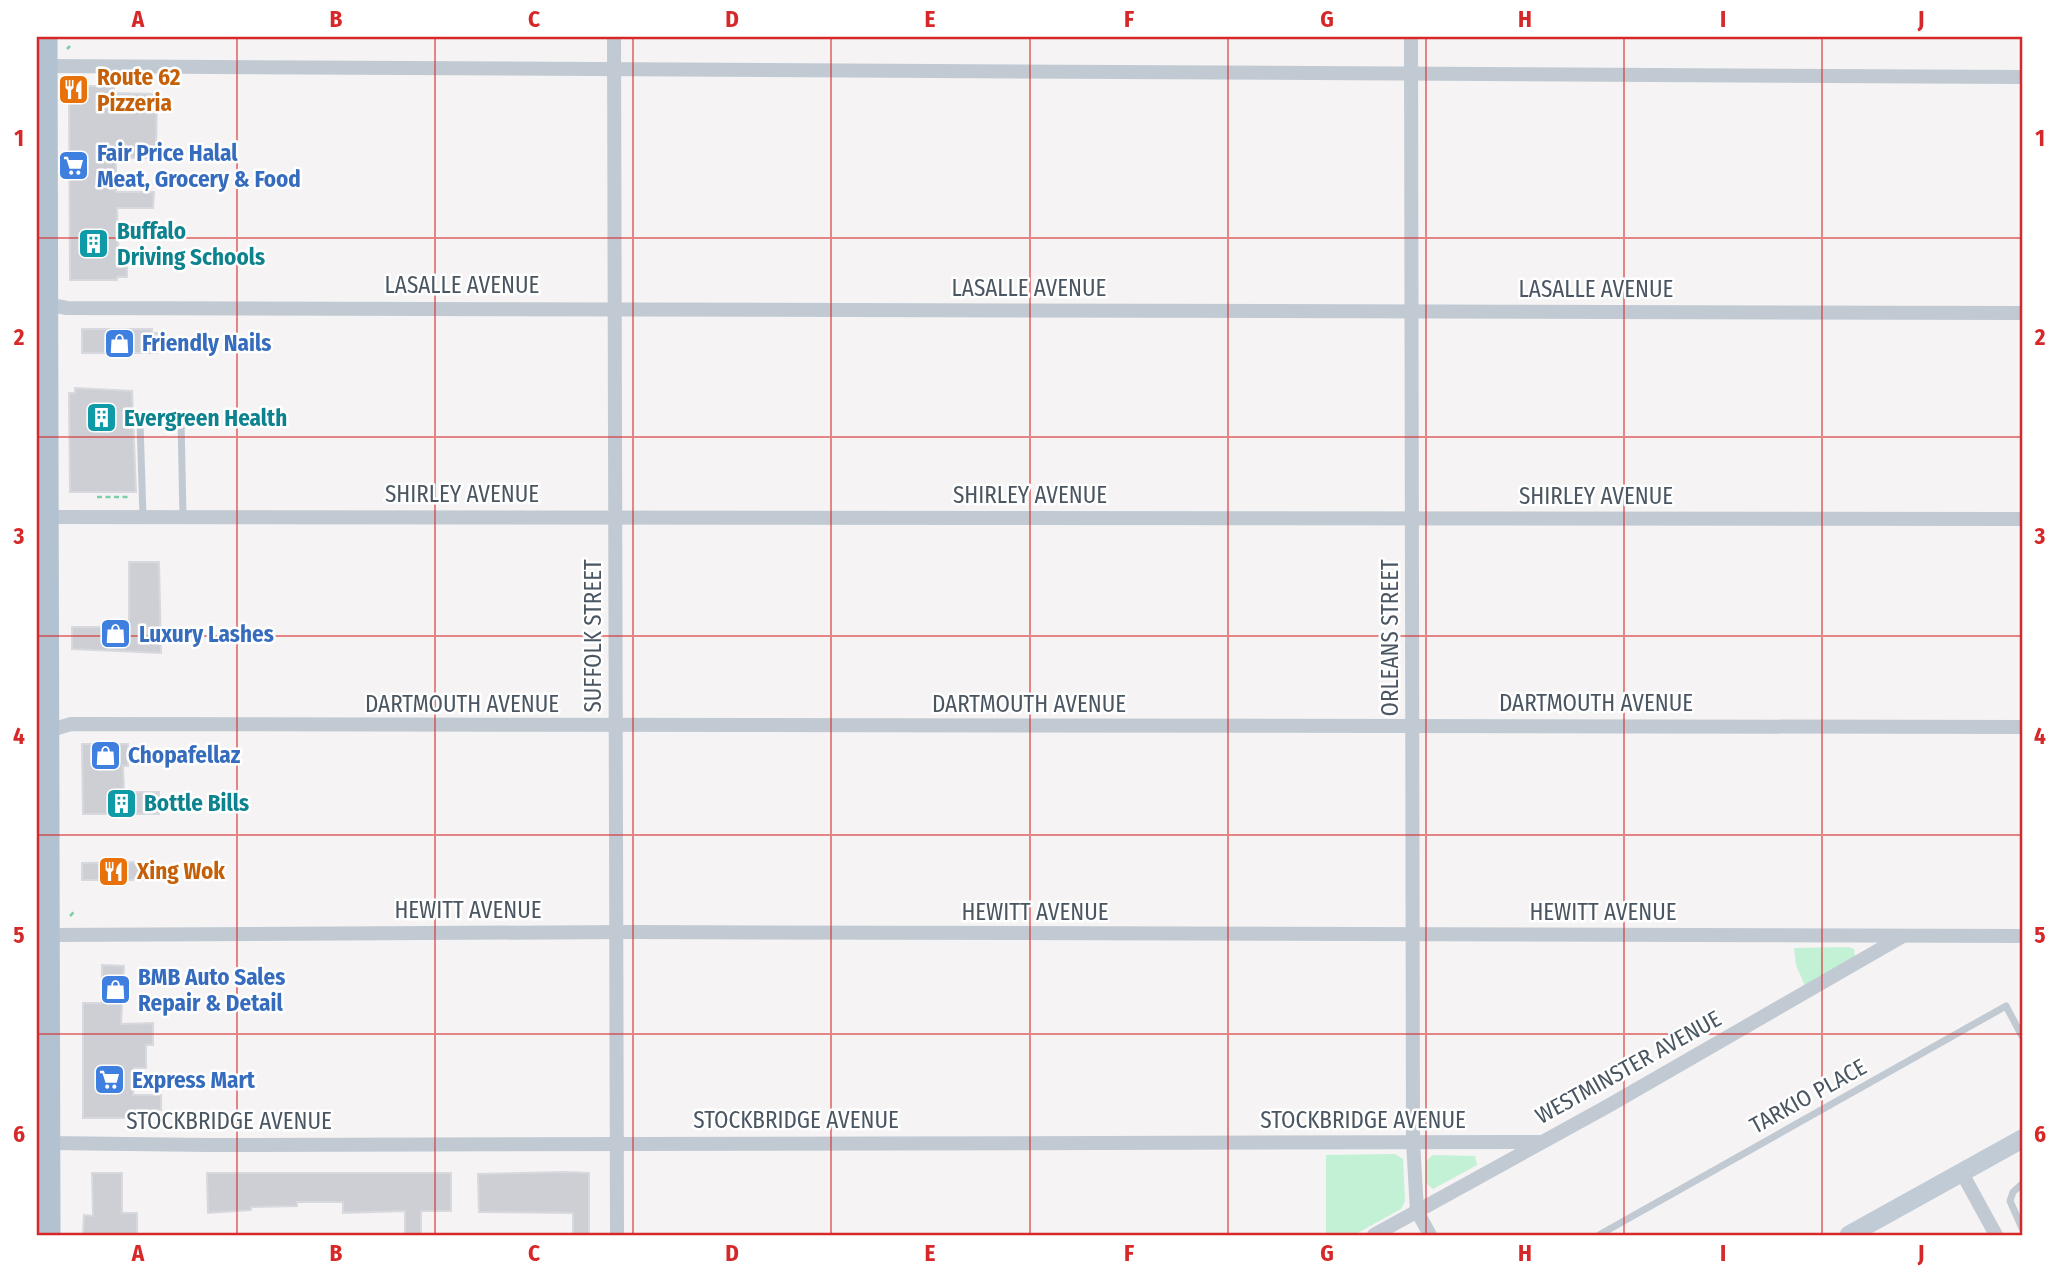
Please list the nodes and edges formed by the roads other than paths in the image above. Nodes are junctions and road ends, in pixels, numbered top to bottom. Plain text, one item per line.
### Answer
1 (614, 37) edge
2 (1411, 37) edge
3 (52, 49) edge
4 (615, 68) junction
5 (1411, 75) junction
6 (2022, 77) edge
7 (42, 303) edge
8 (615, 308) junction
9 (1412, 311) junction
10 (2022, 313) edge
11 (181, 420) dead end
12 (140, 422) dead end
13 (41, 517) edge
14 (143, 517) junction
15 (183, 517) junction
16 (616, 517) junction
17 (1413, 519) junction
18 (2022, 519) edge
19 (1413, 726) junction
20 (617, 727) junction
21 (2022, 727) edge
22 (43, 732) edge
23 (43, 841) edge
24 (617, 932) junction
25 (49, 935) junction
26 (1413, 935) junction
27 (1903, 936) junction
28 (2022, 936) edge
29 (43, 984) edge
30 (2022, 1036) edge
31 (2022, 1139) edge
32 (1413, 1142) junction
33 (1542, 1142) junction
34 (49, 1143) junction
35 (617, 1143) junction
36 (1962, 1172) junction
37 (2022, 1184) edge
38 (43, 1207) edge
39 (1417, 1211) junction
40 (2022, 1228) edge
41 (49, 1235) edge
42 (617, 1235) edge
43 (1374, 1235) edge
44 (1430, 1235) edge
45 (1599, 1235) edge
46 (1849, 1235) edge
47 (1996, 1235) edge

1 - 4 street, SUFFOLK STREET
2 - 5 street, ORLEANS STREET
3 - 4 street
3 - 7 main road
4 - 5 street
4 - 8 street, SUFFOLK STREET
5 - 6 street
5 - 9 street, ORLEANS STREET
7 - 8 street, LASALLE AVENUE
7 - 13 main road
8 - 9 street, LASALLE AVENUE
8 - 16 street, SUFFOLK STREET
9 - 10 street, LASALLE AVENUE
9 - 17 street, ORLEANS STREET
11 - 15 lane
12 - 14 lane
13 - 14 street, SHIRLEY AVENUE
13 - 22 main road
14 - 15 street, SHIRLEY AVENUE
15 - 16 street, SHIRLEY AVENUE
16 - 17 street, SHIRLEY AVENUE
16 - 20 street, SUFFOLK STREET
17 - 18 street, SHIRLEY AVENUE
17 - 19 street, ORLEANS STREET
19 - 20 street, DARTMOUTH AVENUE
19 - 21 street, DARTMOUTH AVENUE
19 - 26 street, ORLEANS STREET
20 - 22 street, DARTMOUTH AVENUE
20 - 24 street, SUFFOLK STREET
22 - 23 main road
23 - 25 main road
24 - 25 street, HEWITT AVENUE
24 - 26 street, HEWITT AVENUE
24 - 35 street, SUFFOLK STREET
25 - 29 main road
26 - 27 street, HEWITT AVENUE
26 - 32 street, ORLEANS STREET
27 - 28 street, HEWITT AVENUE
27 - 33 street, WESTMINSTER AVENUE
29 - 34 main road
30 - 45 lane, TARKIO PLACE
31 - 36 street
32 - 33 street, STOCKBRIDGE AVENUE
32 - 35 street, STOCKBRIDGE AVENUE
32 - 39 street, ORLEANS STREET
33 - 39 street, WESTMINSTER AVENUE
34 - 35 street, STOCKBRIDGE AVENUE
34 - 38 main road
35 - 42 street, SUFFOLK STREET
36 - 46 street
36 - 47 street
37 - 40 lane
38 - 41 main road
39 - 43 street, WESTMINSTER AVENUE
39 - 44 street, ORLEANS STREET

